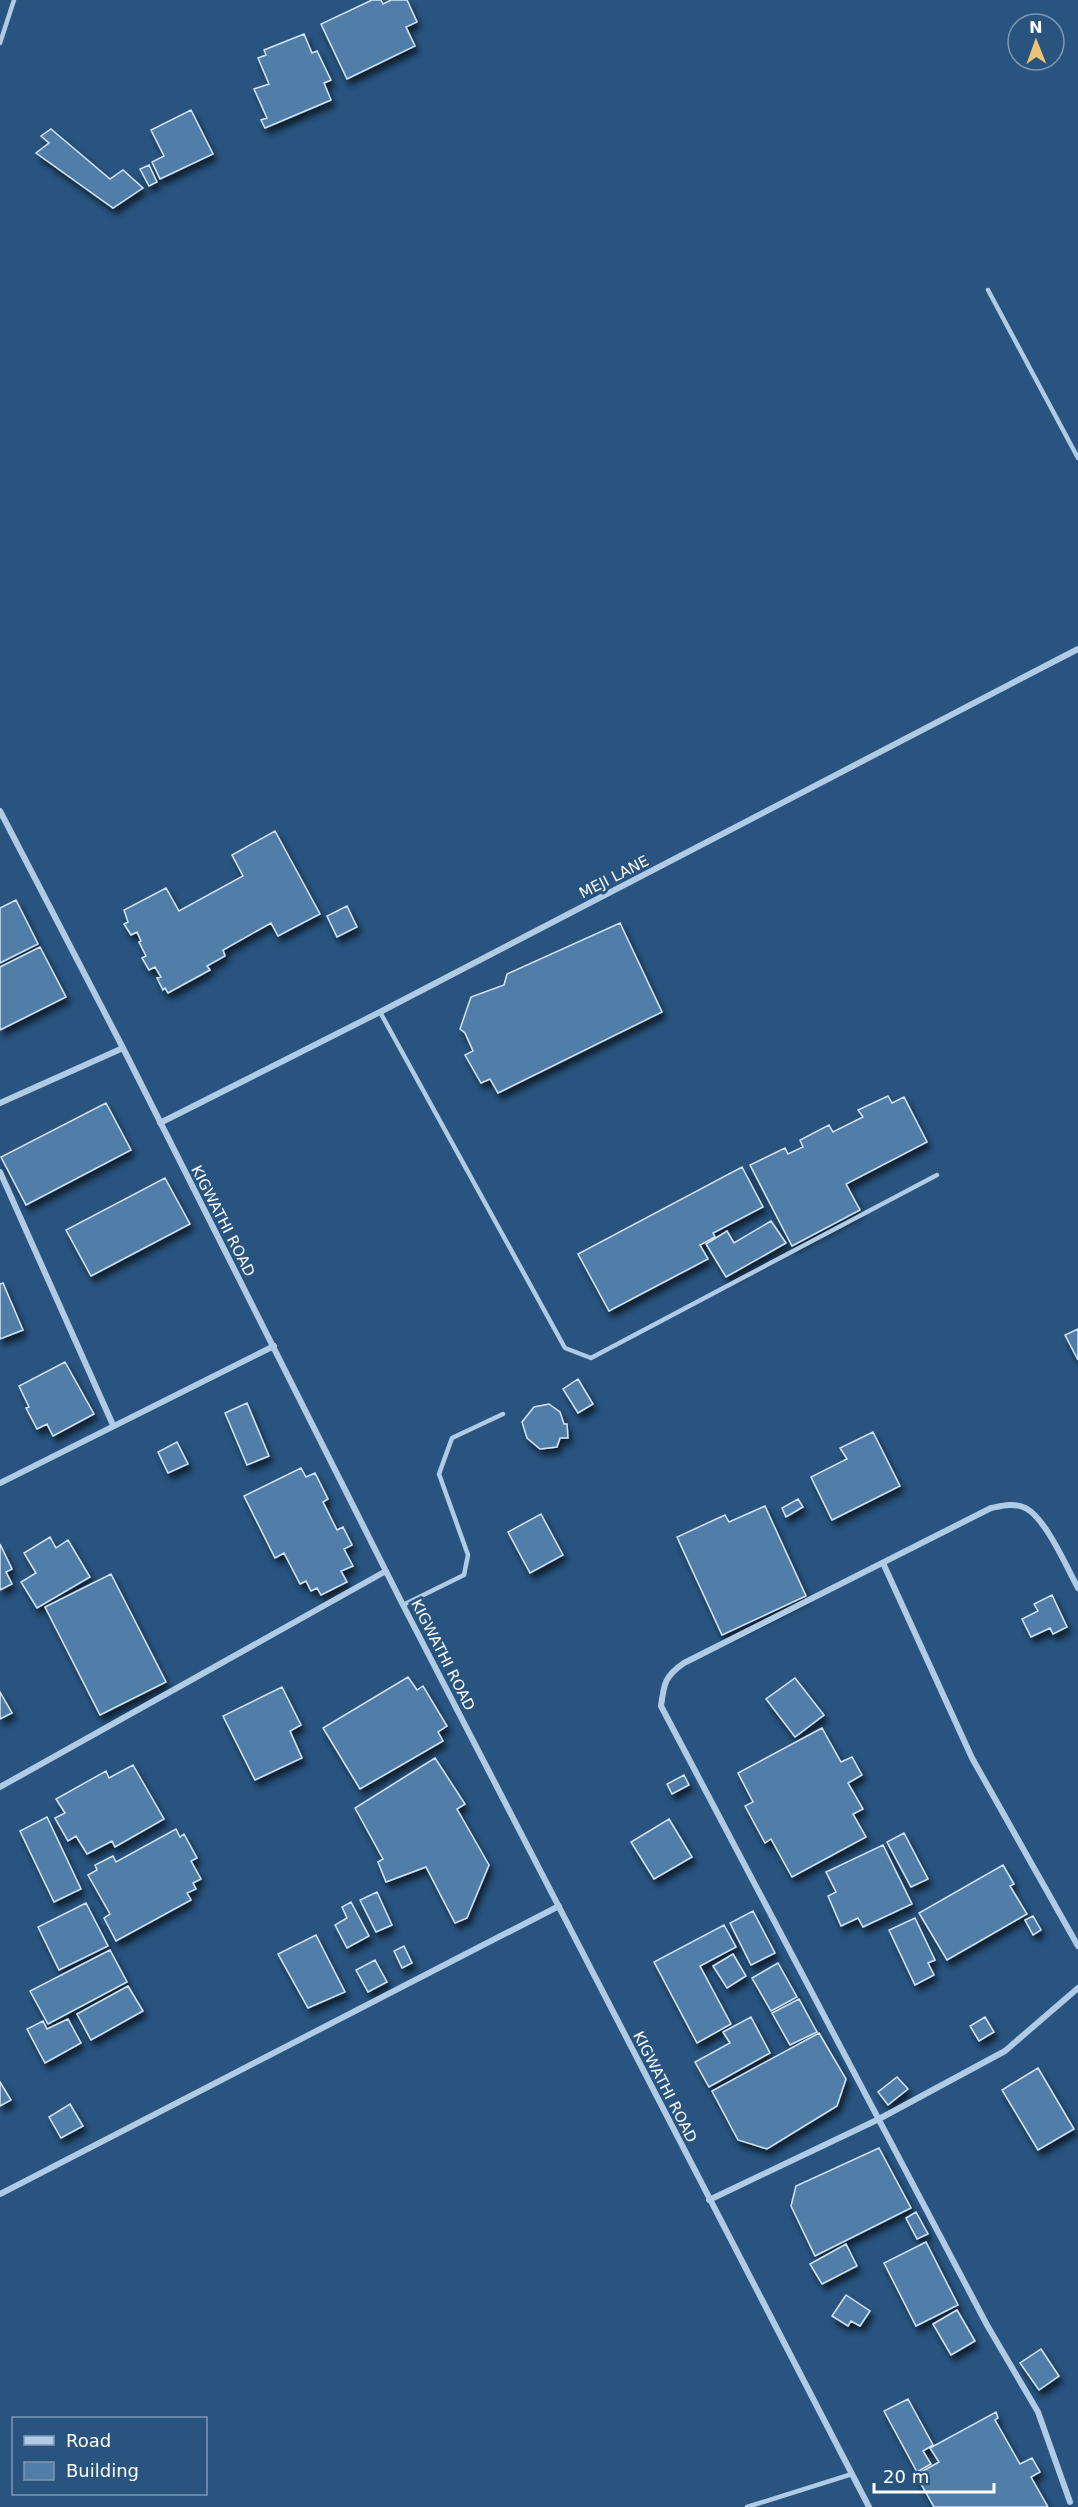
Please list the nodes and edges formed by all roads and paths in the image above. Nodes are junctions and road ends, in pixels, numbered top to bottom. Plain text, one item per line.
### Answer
1 (14, 0) edge
2 (0, 43) edge
3 (988, 290) dead end
4 (1078, 458) edge
5 (1078, 649) edge
6 (0, 811) edge
7 (380, 1012) junction
8 (123, 1048) junction
9 (0, 1103) edge
10 (160, 1124) junction
11 (0, 1172) edge
12 (938, 1175) dead end
13 (273, 1346) junction
14 (503, 1414) dead end
15 (113, 1425) junction
16 (0, 1483) edge
17 (883, 1563) junction
18 (386, 1570) junction
19 (1078, 1588) edge
20 (403, 1605) junction
21 (0, 1787) edge
22 (559, 1906) junction
23 (1078, 1946) edge
24 (1078, 1988) edge
25 (879, 2119) junction
26 (0, 2194) edge
27 (709, 2200) junction
28 (852, 2474) junction
29 (1070, 2502) dead end
30 (747, 2507) edge
31 (869, 2507) edge

1 - 2 lane
3 - 4 lane
5 - 7 street, MEJI LANE
6 - 8 street, KIGWATHI ROAD
7 - 10 street, MEJI LANE
7 - 12 lane
8 - 9 street
8 - 10 street, KIGWATHI ROAD
10 - 13 street, KIGWATHI ROAD
11 - 15 street
13 - 15 street
13 - 18 street, KIGWATHI ROAD
14 - 20 lane
15 - 16 street
17 - 19 street
17 - 23 street
17 - 25 street
18 - 20 street, KIGWATHI ROAD
18 - 21 street
20 - 22 street, KIGWATHI ROAD
22 - 26 street
22 - 27 street, KIGWATHI ROAD
24 - 25 street
25 - 27 street
25 - 29 street
27 - 28 street, KIGWATHI ROAD
28 - 30 lane
28 - 31 street, KIGWATHI ROAD

